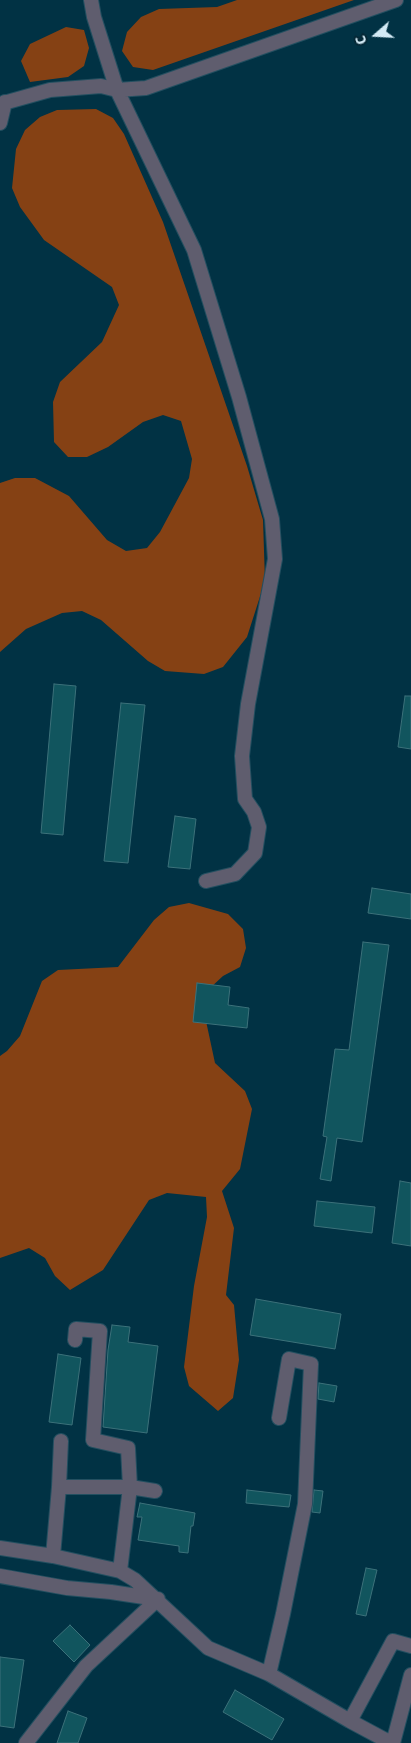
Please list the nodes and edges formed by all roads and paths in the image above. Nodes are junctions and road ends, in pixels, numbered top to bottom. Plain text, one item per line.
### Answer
1 (91, 0) edge
2 (396, 0) edge
3 (117, 90) junction
4 (3, 103) edge
5 (0, 124) edge
6 (206, 881) dead end
7 (75, 1340) dead end
8 (279, 1418) dead end
9 (61, 1441) dead end
10 (59, 1487) junction
11 (130, 1487) junction
12 (155, 1491) dead end
13 (0, 1548) edge
14 (53, 1556) junction
15 (120, 1571) junction
16 (0, 1576) edge
17 (158, 1600) junction
18 (411, 1646) edge
19 (269, 1674) junction
20 (411, 1675) edge
21 (350, 1721) junction
22 (26, 1743) edge
23 (392, 1743) edge

1 - 3 street
2 - 3 street
3 - 4 street
3 - 6 street
4 - 5 street
7 - 11 street
8 - 19 street
9 - 10 street
10 - 11 street
10 - 14 street
11 - 12 street
11 - 15 street
13 - 14 street
14 - 15 street
15 - 17 street
16 - 17 street
17 - 19 street
17 - 22 street
18 - 21 street
19 - 21 street
20 - 23 street
21 - 23 street

